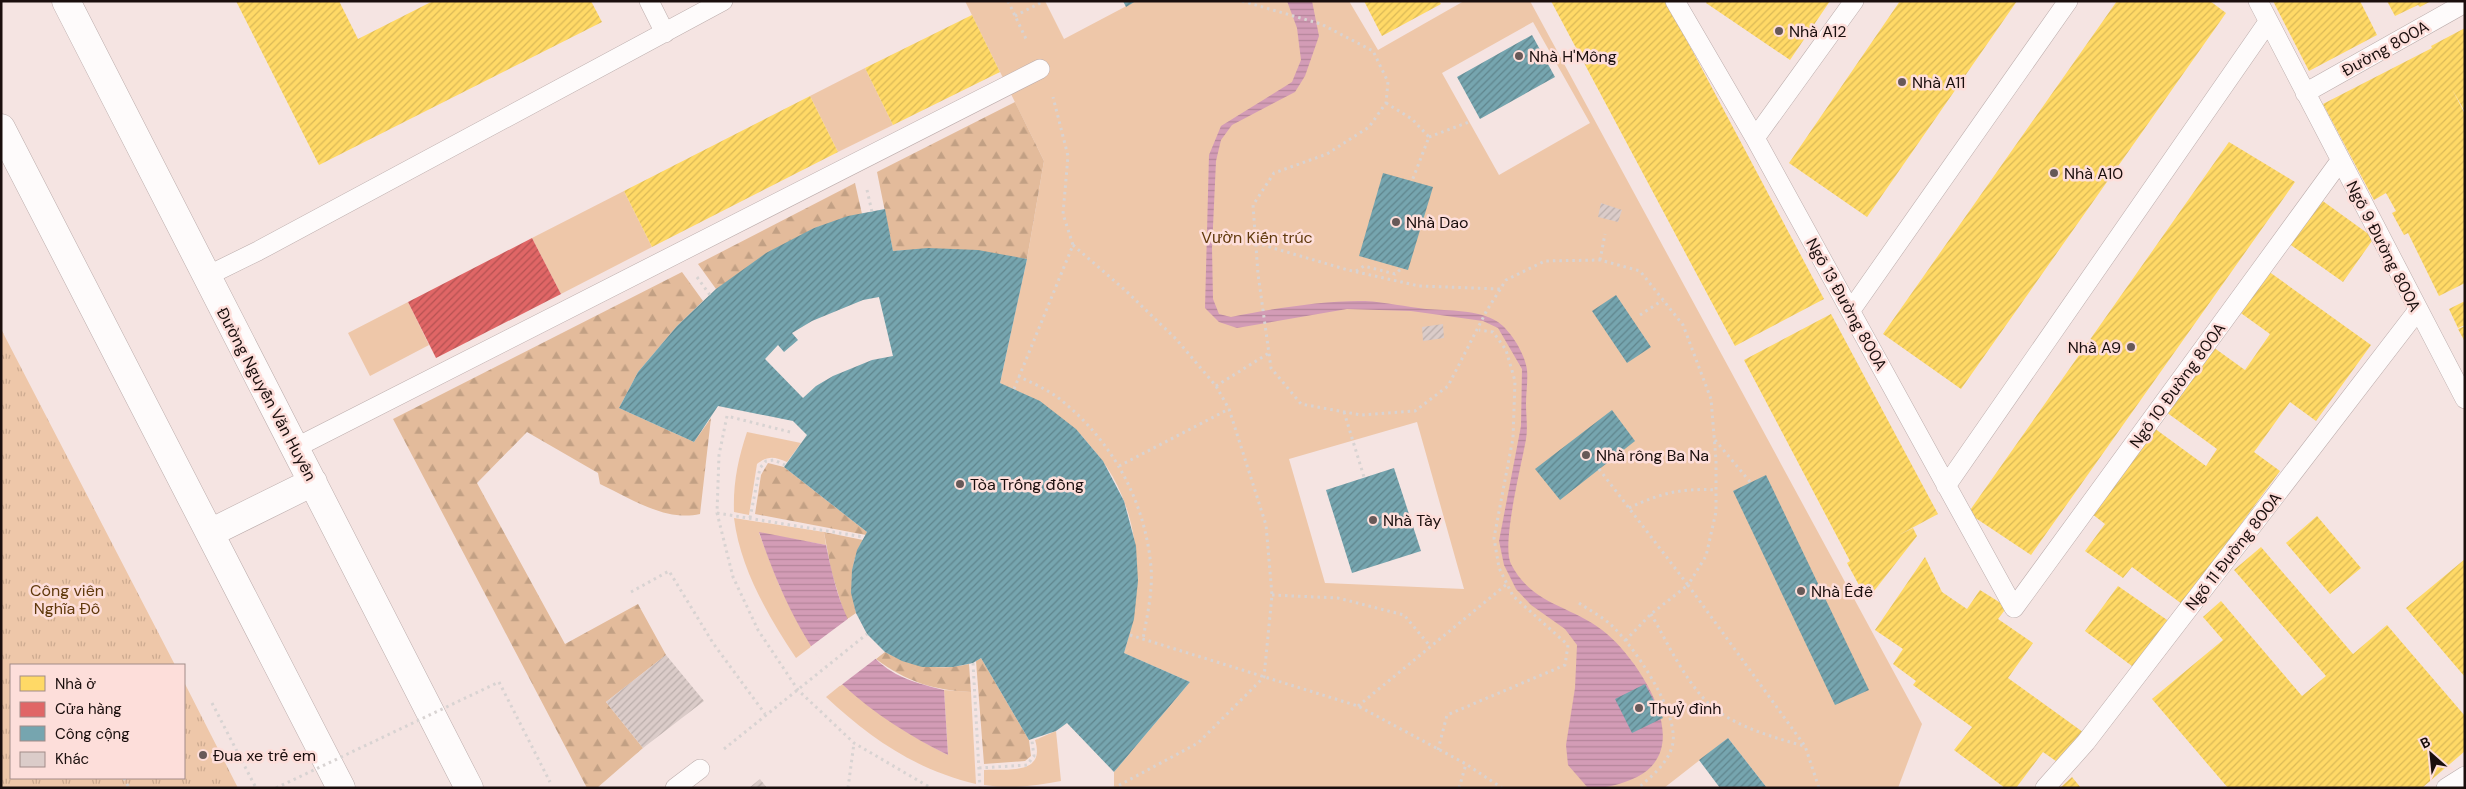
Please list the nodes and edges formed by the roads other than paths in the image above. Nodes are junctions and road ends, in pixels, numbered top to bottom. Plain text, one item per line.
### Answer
1 (66, 1) edge
2 (648, 1) edge
3 (723, 1) edge
4 (1675, 1) edge
5 (1854, 1) edge
6 (2068, 1) edge
7 (2258, 1) edge
8 (2465, 3) edge
9 (2268, 22) junction
10 (665, 32) junction
11 (1040, 69) road end
12 (2305, 92) junction
13 (1, 128) edge
14 (1756, 138) junction
15 (2340, 161) junction
16 (205, 277) junction
17 (1851, 310) junction
18 (2418, 310) junction
19 (2465, 399) edge
20 (295, 448) junction
21 (313, 482) junction
22 (1946, 486) junction
23 (210, 533) junction
24 (2014, 608) joint
25 (700, 769) road end
26 (2465, 776) edge
27 (342, 788) edge
28 (469, 788) edge
29 (675, 788) edge
30 (2045, 788) edge
31 (2446, 788) edge

1 - 16 main road, Đường Nguyễn Văn Huyên
2 - 10 lane
3 - 10 lane
4 - 14 lane, Ngõ 13 Đường 800A
5 - 14 lane
6 - 17 lane
7 - 9 lane, Ngõ 9 Đường 800A
8 - 12 lane, Đường 800A
9 - 12 lane, Ngõ 9 Đường 800A
9 - 22 lane
10 - 16 lane
11 - 20 lane
12 - 15 lane, Ngõ 9 Đường 800A
13 - 23 main road
14 - 17 lane, Ngõ 13 Đường 800A
15 - 18 lane, Ngõ 9 Đường 800A
15 - 24 lane, Ngõ 10 Đường 800A
16 - 20 main road, Đường Nguyễn Văn Huyên
17 - 22 lane, Ngõ 13 Đường 800A
18 - 19 lane, Ngõ 9 Đường 800A
18 - 30 lane, Ngõ 11 Đường 800A
20 - 21 main road, Đường Nguyễn Văn Huyên
21 - 23 main road
21 - 28 main road, Đường Nguyễn Văn Huyên
22 - 24 lane, Ngõ 13 Đường 800A
23 - 27 main road
25 - 29 lane
26 - 31 lane

